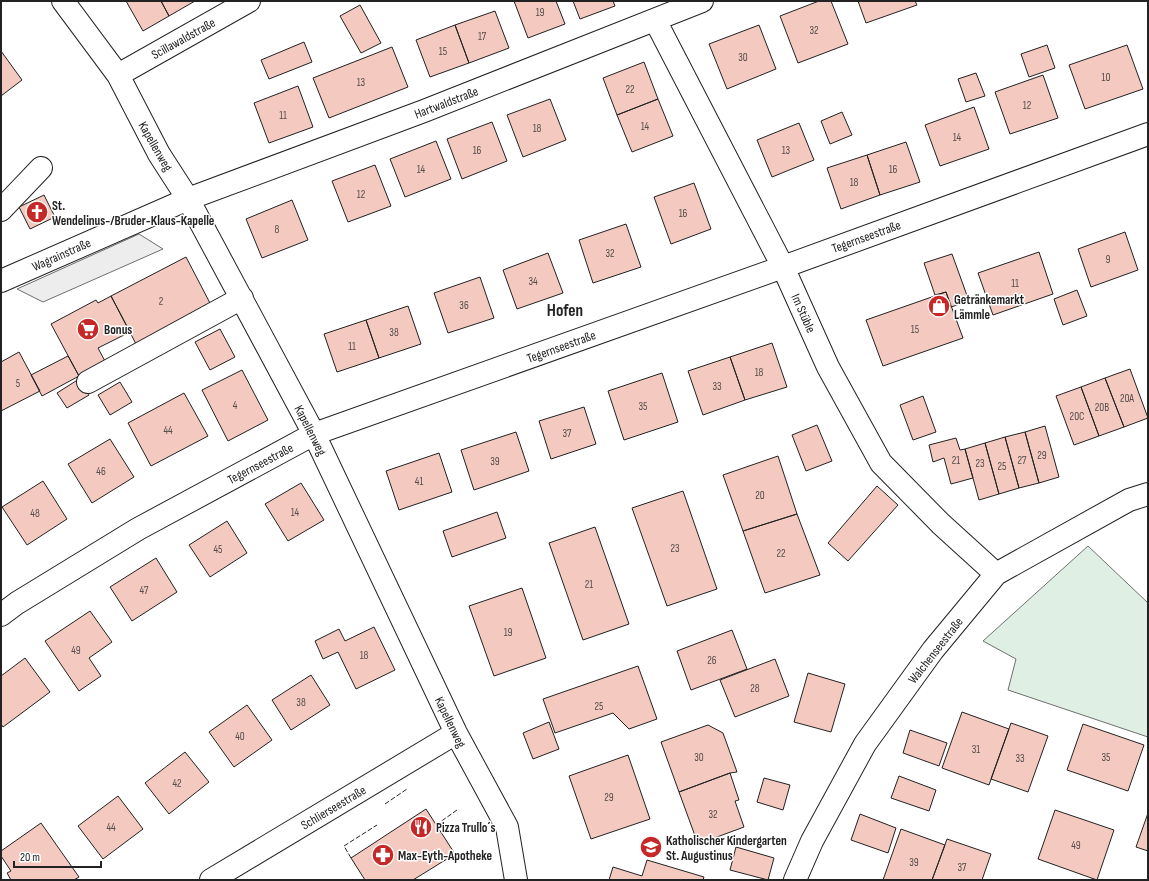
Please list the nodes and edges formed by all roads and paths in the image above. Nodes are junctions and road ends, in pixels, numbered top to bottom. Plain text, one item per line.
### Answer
1 (63, 1) edge
2 (249, 1) edge
3 (702, 1) edge
4 (655, 20) junction
5 (118, 75) junction
6 (1148, 134) edge
7 (41, 168) dead end
8 (188, 198) junction
9 (1, 210) edge
10 (783, 267) junction
11 (1, 281) edge
12 (242, 298) junction
13 (88, 382) dead end
14 (314, 434) junction
15 (1148, 494) edge
16 (996, 574) junction
17 (1, 615) edge
18 (456, 733) junction
19 (211, 880) edge
20 (516, 880) edge
21 (795, 880) edge

1 - 5 street, Kapellenweg
2 - 5 street, Scillawaldstraße
3 - 4 street, Hartwaldstraße
4 - 8 street, Hartwaldstraße
4 - 10 street, Im Stüble
5 - 8 street, Kapellenweg
6 - 10 street, Tegernseestraße
7 - 9 street
8 - 11 street, Wagrainstraße
8 - 12 street, Kapellenweg
10 - 14 street, Tegernseestraße
10 - 16 street, Im Stüble
12 - 13 street
12 - 14 street, Kapellenweg
14 - 17 street, Tegernseestraße
14 - 18 street, Kapellenweg
15 - 16 street, Walchenseestraße
16 - 21 street, Walchenseestraße
18 - 19 street, Schlierseestraße
18 - 20 street, Kapellenweg

